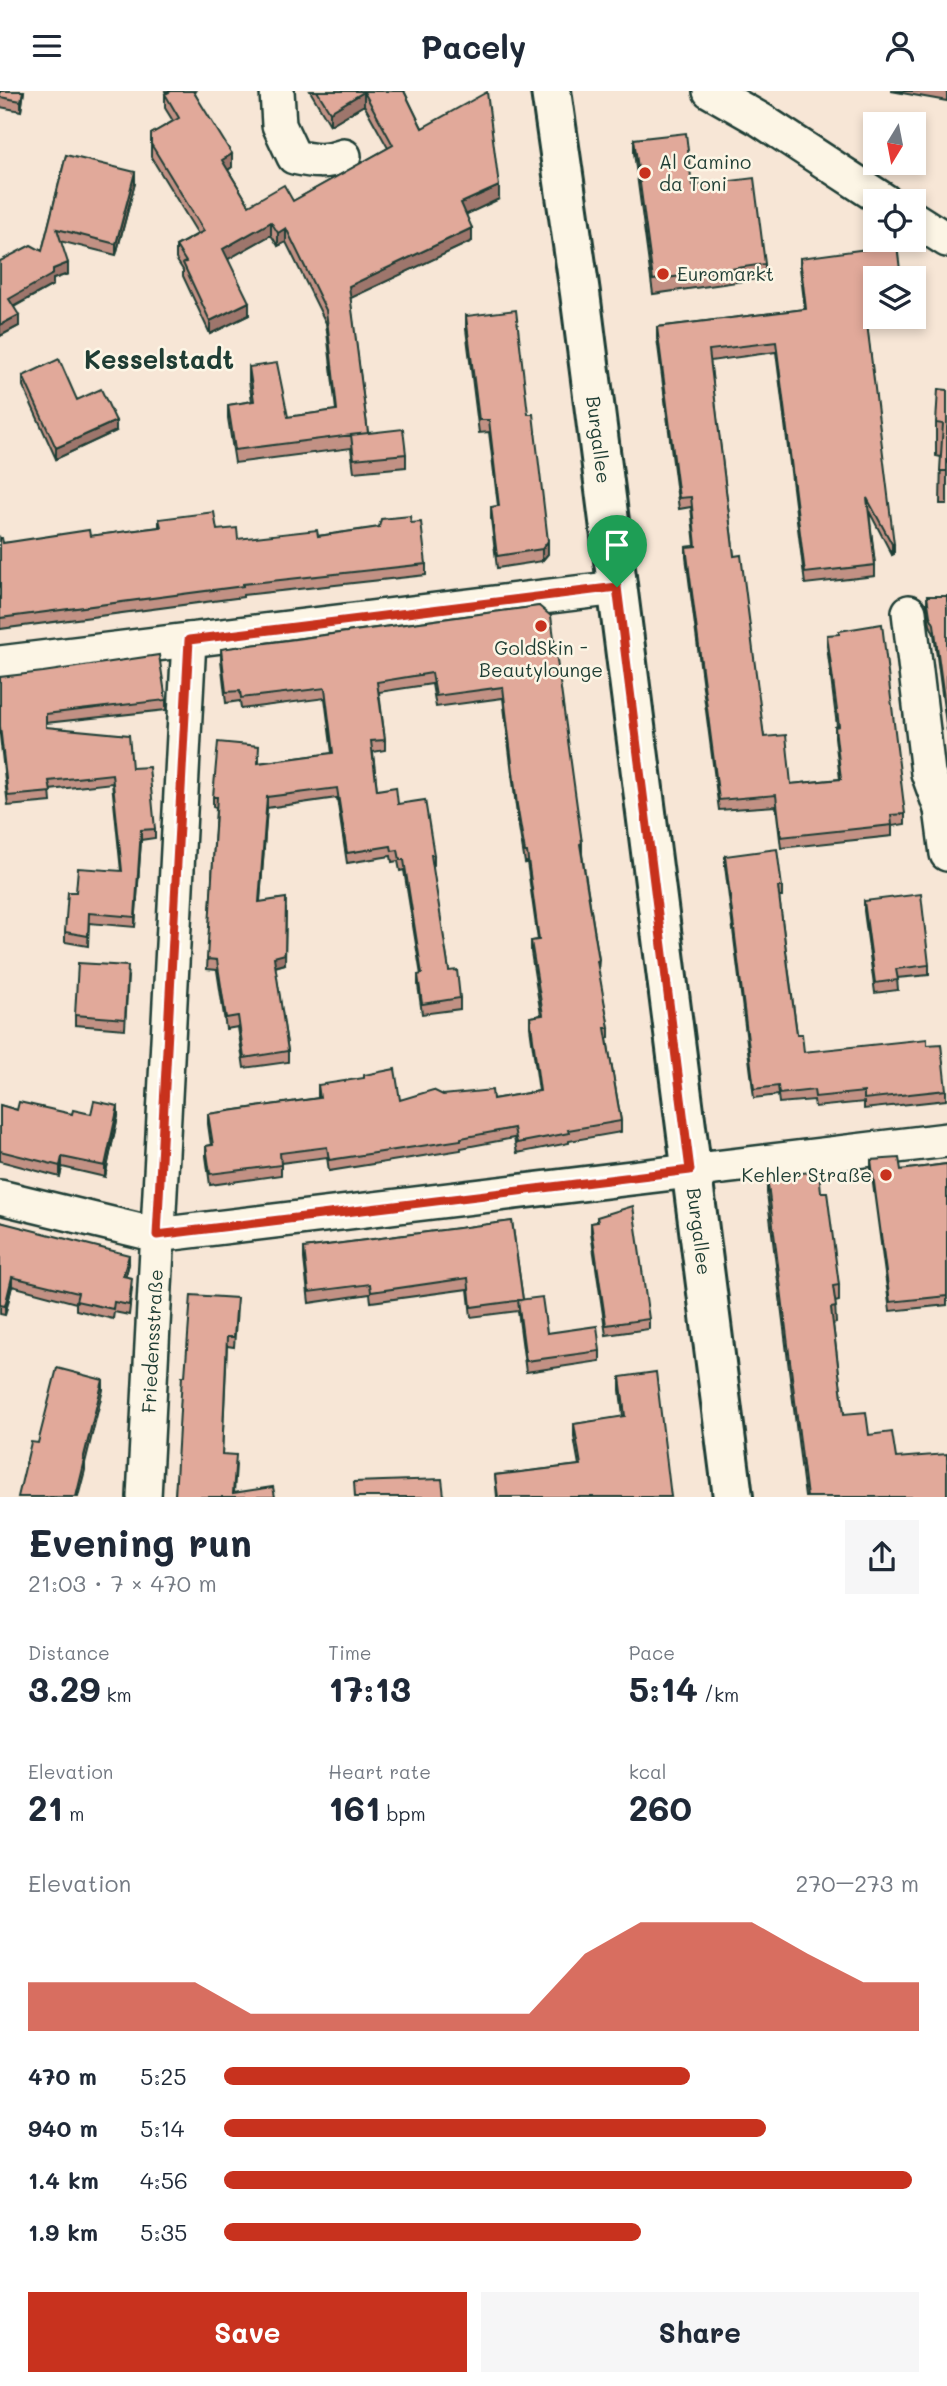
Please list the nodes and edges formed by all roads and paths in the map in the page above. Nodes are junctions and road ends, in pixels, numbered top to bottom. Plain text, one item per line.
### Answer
1 (277, 91) edge
2 (551, 91) edge
3 (710, 91) edge
4 (344, 156) dead end
5 (867, 189) edge
6 (926, 227) edge
7 (947, 240) edge
8 (617, 587) junction
9 (909, 612) dead end
10 (189, 640) junction
11 (0, 663) edge
12 (944, 809) edge
13 (947, 854) edge
14 (947, 1140) edge
15 (690, 1170) junction
16 (0, 1197) edge
17 (157, 1235) junction
18 (144, 1497) edge
19 (733, 1497) edge

1 - 4 street
2 - 8 street, Burgallee
3 - 5 street
6 - 7 street
8 - 10 street
8 - 15 street, Burgallee
9 - 12 street
10 - 11 street
10 - 17 street, Friedensstraße
12 - 13 street
14 - 15 street
15 - 17 street
15 - 19 street, Burgallee
16 - 17 street
17 - 18 street, Friedensstraße

